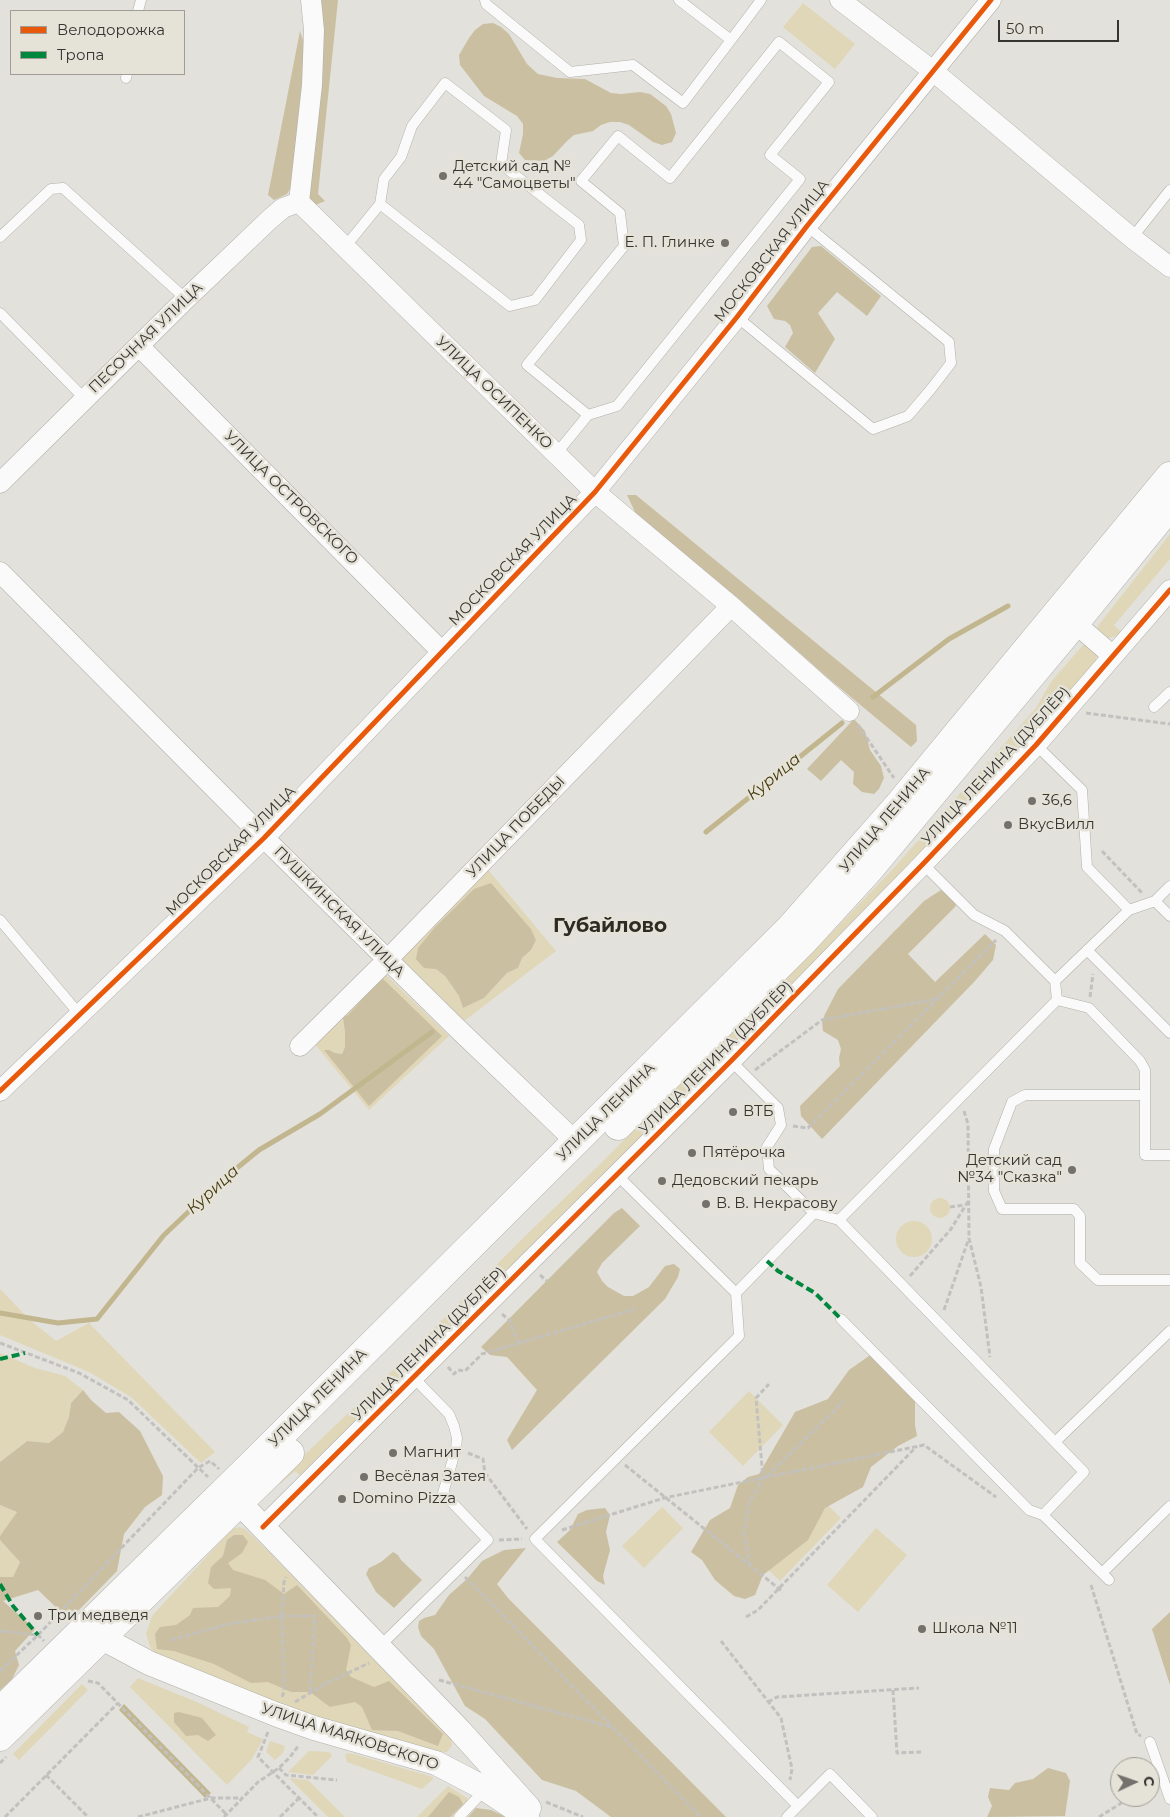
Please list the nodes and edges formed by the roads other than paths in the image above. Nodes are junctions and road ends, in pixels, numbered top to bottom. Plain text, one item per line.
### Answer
1 (312, 0) edge
2 (485, 0) edge
3 (680, 0) edge
4 (761, 0) edge
5 (840, 0) edge
6 (991, 0) edge
7 (731, 40) junction
8 (933, 71) junction
9 (1170, 190) edge
10 (299, 202) junction
11 (380, 204) junction
12 (808, 226) junction
13 (0, 238) edge
14 (1132, 238) junction
15 (345, 247) junction
16 (1170, 267) edge
17 (186, 299) junction
18 (0, 313) edge
19 (737, 317) junction
20 (139, 346) junction
21 (84, 398) junction
22 (588, 415) junction
23 (556, 454) junction
24 (1170, 476) edge
25 (0, 483) edge
26 (595, 492) junction
27 (1170, 506) edge
28 (0, 572) edge
29 (1170, 590) edge
30 (731, 606) junction
31 (1075, 623) junction
32 (442, 652) junction
33 (1113, 656) junction
34 (1170, 692) edge
35 (1154, 707) dead end
36 (849, 711) road end
37 (1036, 745) junction
38 (264, 838) junction
39 (923, 864) junction
40 (1170, 886) edge
41 (1155, 901) junction
42 (1129, 910) junction
43 (1170, 916) edge
44 (0, 920) edge
45 (1091, 954) junction
46 (387, 960) junction
47 (1055, 981) junction
48 (1057, 1000) junction
49 (80, 1015) junction
50 (1170, 1033) edge
51 (300, 1046) dead end
52 (732, 1061) junction
53 (0, 1091) edge
54 (1145, 1095) junction
55 (576, 1142) junction
56 (1170, 1155) edge
57 (617, 1175) junction
58 (814, 1213) junction
59 (839, 1220) junction
60 (1170, 1280) edge
61 (736, 1293) junction
62 (841, 1319) dead end
63 (1170, 1331) edge
64 (412, 1377) junction
65 (1055, 1442) junction
66 (225, 1490) junction
67 (1170, 1506) edge
68 (1043, 1515) junction
69 (263, 1527) junction
70 (95, 1632) junction
71 (377, 1654) junction
72 (0, 1711) edge
73 (460, 1731) junction
74 (0, 1737) edge
75 (1150, 1742) road end
76 (436, 1763) junction
77 (484, 1788) junction
78 (1170, 1799) edge
79 (798, 1806) junction
80 (540, 1809) edge
81 (459, 1817) edge
82 (527, 1817) edge
83 (787, 1817) edge
84 (872, 1817) edge

1 - 10 street
2 - 7 lane
3 - 7 lane
4 - 7 lane
5 - 8 street
6 - 8 street, МОСКОВСКАЯ УЛИЦА
8 - 12 street, МОСКОВСКАЯ УЛИЦА
8 - 14 street
9 - 14 lane
10 - 15 street, УЛИЦА ОСИПЕНКО
10 - 17 street, ПЕСОЧНАЯ УЛИЦА
11 - 11 lane
11 - 15 lane
12 - 19 street, МОСКОВСКАЯ УЛИЦА
12 - 19 lane
13 - 17 lane
14 - 16 street
15 - 23 street, УЛИЦА ОСИПЕНКО
17 - 20 street, ПЕСОЧНАЯ УЛИЦА
18 - 21 lane
19 - 26 street, МОСКОВСКАЯ УЛИЦА
20 - 21 street, ПЕСОЧНАЯ УЛИЦА
20 - 32 street, УЛИЦА ОСТРОВСКОГО
21 - 25 street, ПЕСОЧНАЯ УЛИЦА
22 - 22 lane
22 - 23 lane
23 - 26 street, УЛИЦА ОСИПЕНКО
24 - 55 main road, УЛИЦА ЛЕНИНА
26 - 30 street, УЛИЦА ОСИПЕНКО
26 - 32 street, МОСКОВСКАЯ УЛИЦА
27 - 31 main road, УЛИЦА ЛЕНИНА
28 - 38 street, ПУШКИНСКАЯ УЛИЦА
29 - 33 street, УЛИЦА ЛЕНИНА (ДУБЛЁР)
30 - 36 street, УЛИЦА ОСИПЕНКО
30 - 46 street, УЛИЦА ПОБЕДЫ
31 - 33 street
31 - 66 main road, УЛИЦА ЛЕНИНА
32 - 38 street, МОСКОВСКАЯ УЛИЦА
33 - 37 street, УЛИЦА ЛЕНИНА (ДУБЛЁР)
34 - 35 lane
37 - 39 street, УЛИЦА ЛЕНИНА (ДУБЛЁР)
37 - 42 lane
38 - 46 street, ПУШКИНСКАЯ УЛИЦА
38 - 49 street, МОСКОВСКАЯ УЛИЦА
39 - 47 lane
39 - 52 street, УЛИЦА ЛЕНИНА (ДУБЛЁР)
40 - 41 lane
41 - 42 lane
41 - 43 lane
42 - 45 lane
44 - 49 lane
45 - 47 lane
45 - 50 lane
46 - 51 street, УЛИЦА ПОБЕДЫ
46 - 55 street, ПУШКИНСКАЯ УЛИЦА
47 - 48 lane
48 - 54 lane
48 - 59 lane
49 - 53 street, МОСКОВСКАЯ УЛИЦА
52 - 57 street, УЛИЦА ЛЕНИНА (ДУБЛЁР)
52 - 58 lane
54 - 56 lane
54 - 60 lane
55 - 66 main road, УЛИЦА ЛЕНИНА
57 - 61 lane
57 - 64 street, УЛИЦА ЛЕНИНА (ДУБЛЁР)
58 - 59 lane
58 - 61 lane
59 - 65 lane
61 - 79 lane
62 - 68 lane
63 - 65 lane
64 - 69 street, УЛИЦА ЛЕНИНА (ДУБЛЁР)
64 - 71 lane
65 - 68 lane
66 - 69 street
66 - 70 main road, УЛИЦА ЛЕНИНА
67 - 68 lane
69 - 71 street
70 - 72 main road, УЛИЦА ЛЕНИНА
70 - 74 main road, УЛИЦА ЛЕНИНА
70 - 76 street, УЛИЦА МАЯКОВСКОГО
71 - 73 street
73 - 76 street
73 - 80 street
75 - 78 lane
76 - 77 street, УЛИЦА МАЯКОВСКОГО
77 - 81 lane
77 - 82 street, УЛИЦА МАЯКОВСКОГО
79 - 83 lane
79 - 84 lane

